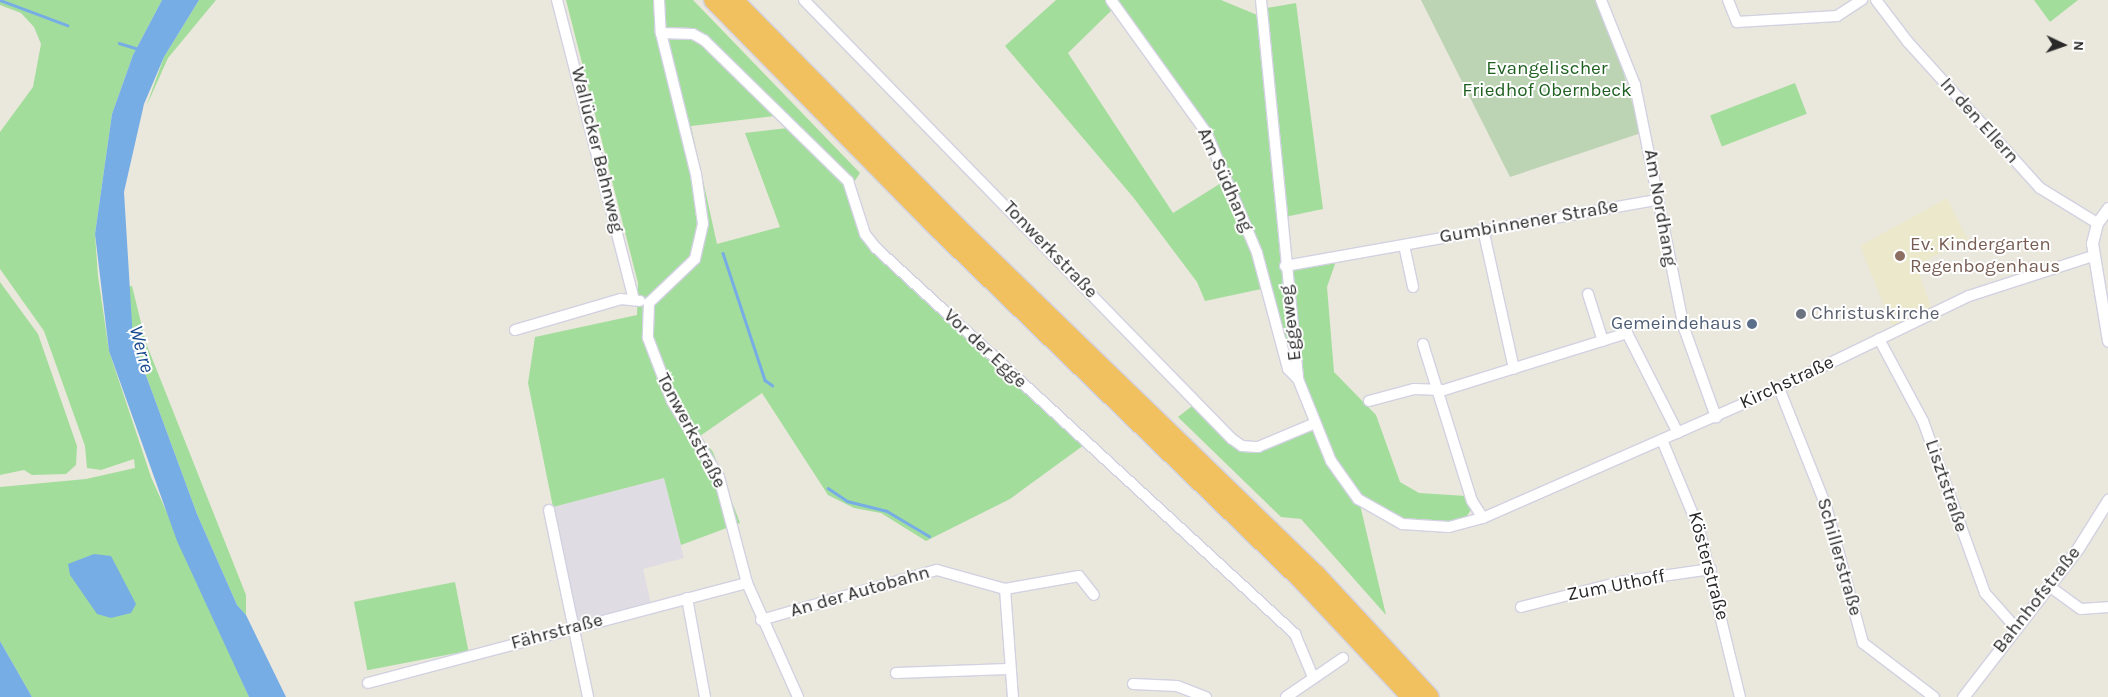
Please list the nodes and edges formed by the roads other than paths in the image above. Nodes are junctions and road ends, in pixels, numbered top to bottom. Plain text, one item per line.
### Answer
1 (558, 0) edge
2 (660, 0) edge
3 (713, 0) edge
4 (734, 0) edge
5 (804, 0) edge
6 (1110, 0) edge
7 (1261, 0) edge
8 (1602, 0) edge
9 (1728, 0) edge
10 (1862, 0) edge
11 (1876, 0) edge
12 (661, 33) junction
13 (1655, 200) junction
14 (2108, 208) edge
15 (2097, 223) junction
16 (1483, 229) junction
17 (1404, 245) junction
18 (2093, 256) junction
19 (1285, 266) junction
20 (2102, 277) edge
21 (1413, 287) dead end
22 (1588, 294) dead end
23 (634, 300) junction
24 (649, 303) junction
25 (515, 330) dead end
26 (1879, 340) junction
27 (2108, 340) edge
28 (1602, 341) junction
29 (1423, 344) dead end
30 (1514, 369) junction
31 (1298, 379) junction
32 (1779, 388) junction
33 (1437, 389) junction
34 (1369, 401) dead end
35 (1716, 417) junction
36 (1313, 424) junction
37 (1678, 433) junction
38 (1662, 440) junction
39 (2108, 500) edge
40 (549, 510) dead end
41 (1483, 518) junction
42 (1711, 569) junction
43 (747, 583) junction
44 (2049, 586) junction
45 (1005, 589) junction
46 (1094, 595) dead end
47 (687, 598) junction
48 (1521, 607) dead end
49 (2108, 607) edge
50 (761, 620) junction
51 (574, 628) junction
52 (2016, 628) junction
53 (1343, 658) dead end
54 (1008, 669) junction
55 (896, 673) dead end
56 (1312, 677) junction
57 (368, 683) dead end
58 (1134, 684) dead end
59 (588, 697) edge
60 (705, 697) edge
61 (798, 697) edge
62 (1012, 697) edge
63 (1206, 697) edge
64 (1286, 697) edge
65 (1411, 697) edge
66 (1430, 697) edge
67 (1740, 697) edge
68 (1934, 697) edge
69 (1963, 697) edge

1 - 23 street, Wallücker Bahnweg
2 - 12 street
3 - 65 highway
4 - 66 highway
5 - 36 street, Tonwerkstraße
6 - 31 street, Am Südhang
7 - 19 street, Eggeweg
8 - 13 street, Am Nordhang
9 - 10 street
11 - 15 street, In den Ellern
12 - 24 street
12 - 56 street, Vor der Egge
13 - 16 street, Gumbinnener Straße
13 - 35 street, Am Nordhang
14 - 15 street
15 - 18 street
16 - 17 street, Gumbinnener Straße
16 - 30 street
17 - 19 street, Gumbinnener Straße
17 - 21 street
18 - 20 street
18 - 26 street, Kirchstraße
19 - 31 street, Eggeweg
20 - 27 street
22 - 28 street
23 - 24 street
23 - 25 street
24 - 43 street, Tonwerkstraße
26 - 32 street, Kirchstraße
26 - 52 street, Lisztstraße
28 - 30 street
28 - 37 street
29 - 33 street
30 - 33 street
31 - 36 street, Eggeweg
32 - 35 street, Kirchstraße
32 - 68 street, Schillerstraße
33 - 34 street
33 - 41 street
35 - 37 street, Kirchstraße
36 - 41 street, Eggeweg
37 - 38 street, Kirchstraße
38 - 41 street, Kirchstraße
38 - 42 street, Kösterstraße
39 - 44 street, Bahnhofstraße
40 - 51 street
42 - 48 street, Zum Uthoff
42 - 67 street, Kösterstraße
43 - 47 street, Fährstraße
43 - 50 street, Tonwerkstraße
44 - 49 street
44 - 52 street, Bahnhofstraße
45 - 46 street, An der Autobahn
45 - 50 street, An der Autobahn
45 - 54 street
47 - 51 street, Fährstraße
47 - 60 street
50 - 61 street, Tonwerkstraße
51 - 57 street, Fährstraße
51 - 59 street
52 - 69 street, Bahnhofstraße
53 - 56 street
54 - 55 street
54 - 62 street
56 - 64 street
58 - 63 street

